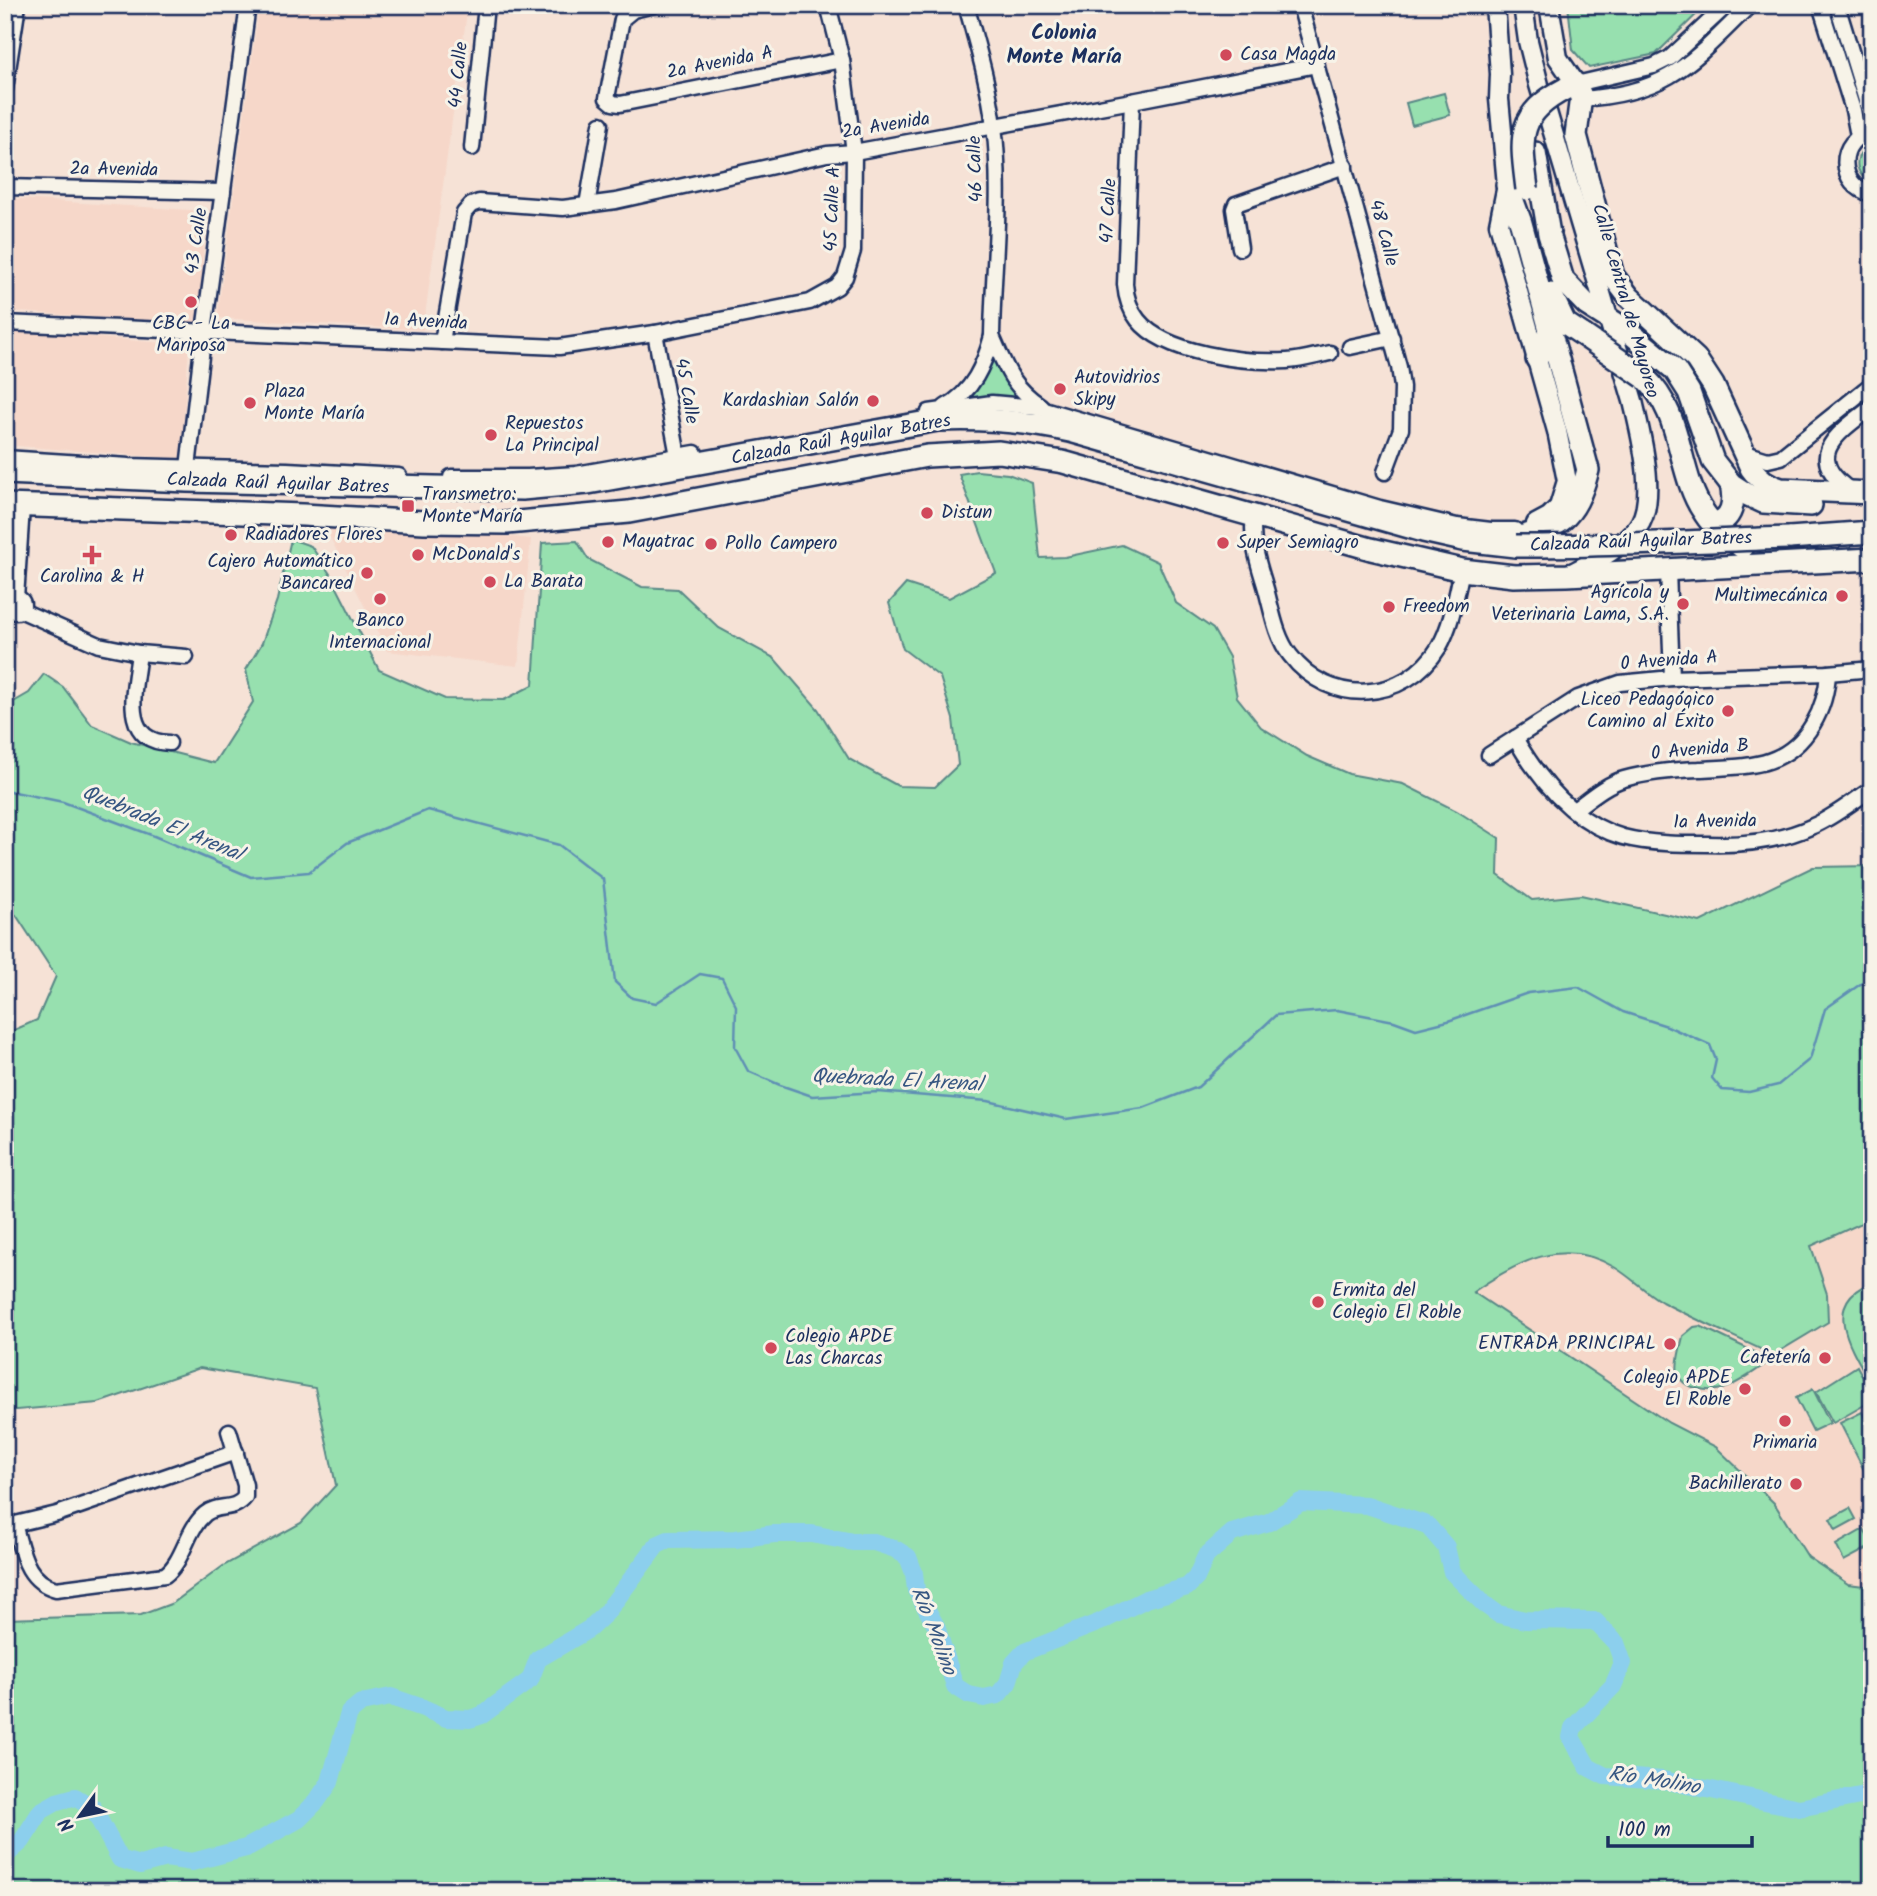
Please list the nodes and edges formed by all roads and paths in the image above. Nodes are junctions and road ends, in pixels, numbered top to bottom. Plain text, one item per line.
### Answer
1 (18, 5) edge
2 (248, 5) edge
3 (486, 5) edge
4 (654, 5) edge
5 (828, 5) edge
6 (966, 5) edge
7 (1300, 5) edge
8 (1495, 5) edge
9 (1523, 5) edge
10 (1549, 5) edge
11 (1727, 5) edge
12 (1749, 5) edge
13 (1820, 5) edge
14 (1836, 5) edge
15 (842, 60) junction
16 (1317, 65) junction
17 (5, 89) edge
18 (1573, 93) junction
19 (1132, 101) junction
20 (1872, 120) edge
21 (601, 124) dead end
22 (994, 126) junction
23 (1865, 134) edge
24 (472, 148) dead end
25 (854, 152) junction
26 (1345, 166) junction
27 (5, 187) edge
28 (1517, 187) junction
29 (223, 192) junction
30 (1870, 195) edge
31 (587, 205) junction
32 (1240, 248) dead end
33 (1533, 267) junction
34 (837, 287) joint
35 (1604, 316) junction
36 (5, 323) edge
37 (204, 331) junction
38 (1550, 331) junction
39 (655, 333) junction
40 (992, 336) junction
41 (1392, 338) junction
42 (442, 342) junction
43 (1350, 347) dead end
44 (1330, 353) dead end
45 (1537, 359) junction
46 (1872, 384) edge
47 (1872, 407) edge
48 (1049, 410) junction
49 (938, 411) junction
50 (1070, 431) junction
51 (1742, 452) junction
52 (678, 456) junction
53 (5, 458) edge
54 (1385, 472) dead end
55 (5, 473) edge
56 (187, 475) junction
57 (400, 476) junction
58 (1731, 485) junction
59 (460, 489) junction
60 (1863, 493) edge
61 (13, 506) edge
62 (1872, 507) edge
63 (1254, 516) junction
64 (1713, 524) junction
65 (1872, 532) edge
66 (1520, 535) junction
67 (1872, 559) edge
68 (1770, 564) junction
69 (1462, 570) junction
70 (1668, 570) junction
71 (1567, 575) junction
72 (13, 607) edge
73 (139, 653) junction
74 (186, 657) dead end
75 (1872, 668) edge
76 (1828, 673) junction
77 (1672, 678) junction
78 (1515, 738) junction
79 (169, 743) dead end
80 (1489, 755) dead end
81 (1872, 789) edge
82 (1574, 810) junction
83 (229, 1431) dead end
84 (236, 1452) junction
85 (10, 1525) edge

1 - 17 street
2 - 29 street, 43 Calle
3 - 24 street, 44 Calle
4 - 15 street, 2a Avenida A
5 - 15 street, 45 Calle A
6 - 22 street, 46 Calle
7 - 16 street, 48 Calle
8 - 28 main road
9 - 35 main road, Calle Central de Mayoreo
10 - 18 main road
11 - 18 street
12 - 18 street
13 - 23 street
14 - 20 street
15 - 25 street, 45 Calle A
16 - 19 street, 2a Avenida
16 - 26 street, 48 Calle
18 - 28 highway, bridge
18 - 35 highway
18 - 51 highway
19 - 22 street, 2a Avenida
19 - 44 street, 47 Calle
21 - 31 street
22 - 25 street, 2a Avenida
22 - 40 street, 46 Calle
23 - 30 street
25 - 31 street, 2a Avenida
25 - 34 street, 45 Calle A
26 - 32 street
26 - 41 street, 48 Calle
27 - 29 street, 2a Avenida
28 - 33 highway
28 - 45 main road
29 - 37 street, 43 Calle
31 - 42 street, 2a Avenida
33 - 38 highway
33 - 64 highway, bridge
34 - 39 street, 1a Avenida
35 - 58 highway
35 - 71 main road, Calle Central de Mayoreo
36 - 37 street, 1a Avenida
37 - 42 street, 1a Avenida
37 - 56 street, 43 Calle
38 - 45 highway
38 - 66 highway
39 - 42 street, 1a Avenida
39 - 52 street, 45 Calle
40 - 48 street, 46 Calle
40 - 49 street, 46 Calle
41 - 43 street
41 - 54 street, 48 Calle
45 - 66 main road
46 - 51 street
47 - 60 street
48 - 49 street
48 - 50 highway
48 - 66 street
49 - 52 street
50 - 59 highway, Calzada Raúl Aguilar Batres
50 - 66 highway, Calzada Raúl Aguilar Batres
51 - 60 highway
52 - 57 street
53 - 56 street
55 - 56 highway, Calzada Raúl Aguilar Batres
56 - 57 street
56 - 59 highway, Calzada Raúl Aguilar Batres
57 - 59 highway
58 - 62 highway
58 - 64 highway
61 - 63 highway, Calzada Raúl Aguilar Batres
61 - 72 street
63 - 69 highway, Calzada Raúl Aguilar Batres
63 - 69 street
64 - 68 highway
65 - 66 highway, Calzada Raúl Aguilar Batres, bridge
67 - 68 highway, Calzada Raúl Aguilar Batres
68 - 70 highway, Calzada Raúl Aguilar Batres
69 - 71 highway, Calzada Raúl Aguilar Batres
70 - 71 highway, Calzada Raúl Aguilar Batres
70 - 77 street
72 - 73 street
73 - 74 street
73 - 79 street
75 - 76 street, 0 Avenida A
76 - 77 street, 0 Avenida A
76 - 82 street, 0 Avenida B
77 - 78 street, 0 Avenida A
78 - 80 street, 0 Avenida A
78 - 82 street, 1a Avenida
81 - 82 street, 1a Avenida
83 - 84 street
84 - 85 street
84 - 85 street

